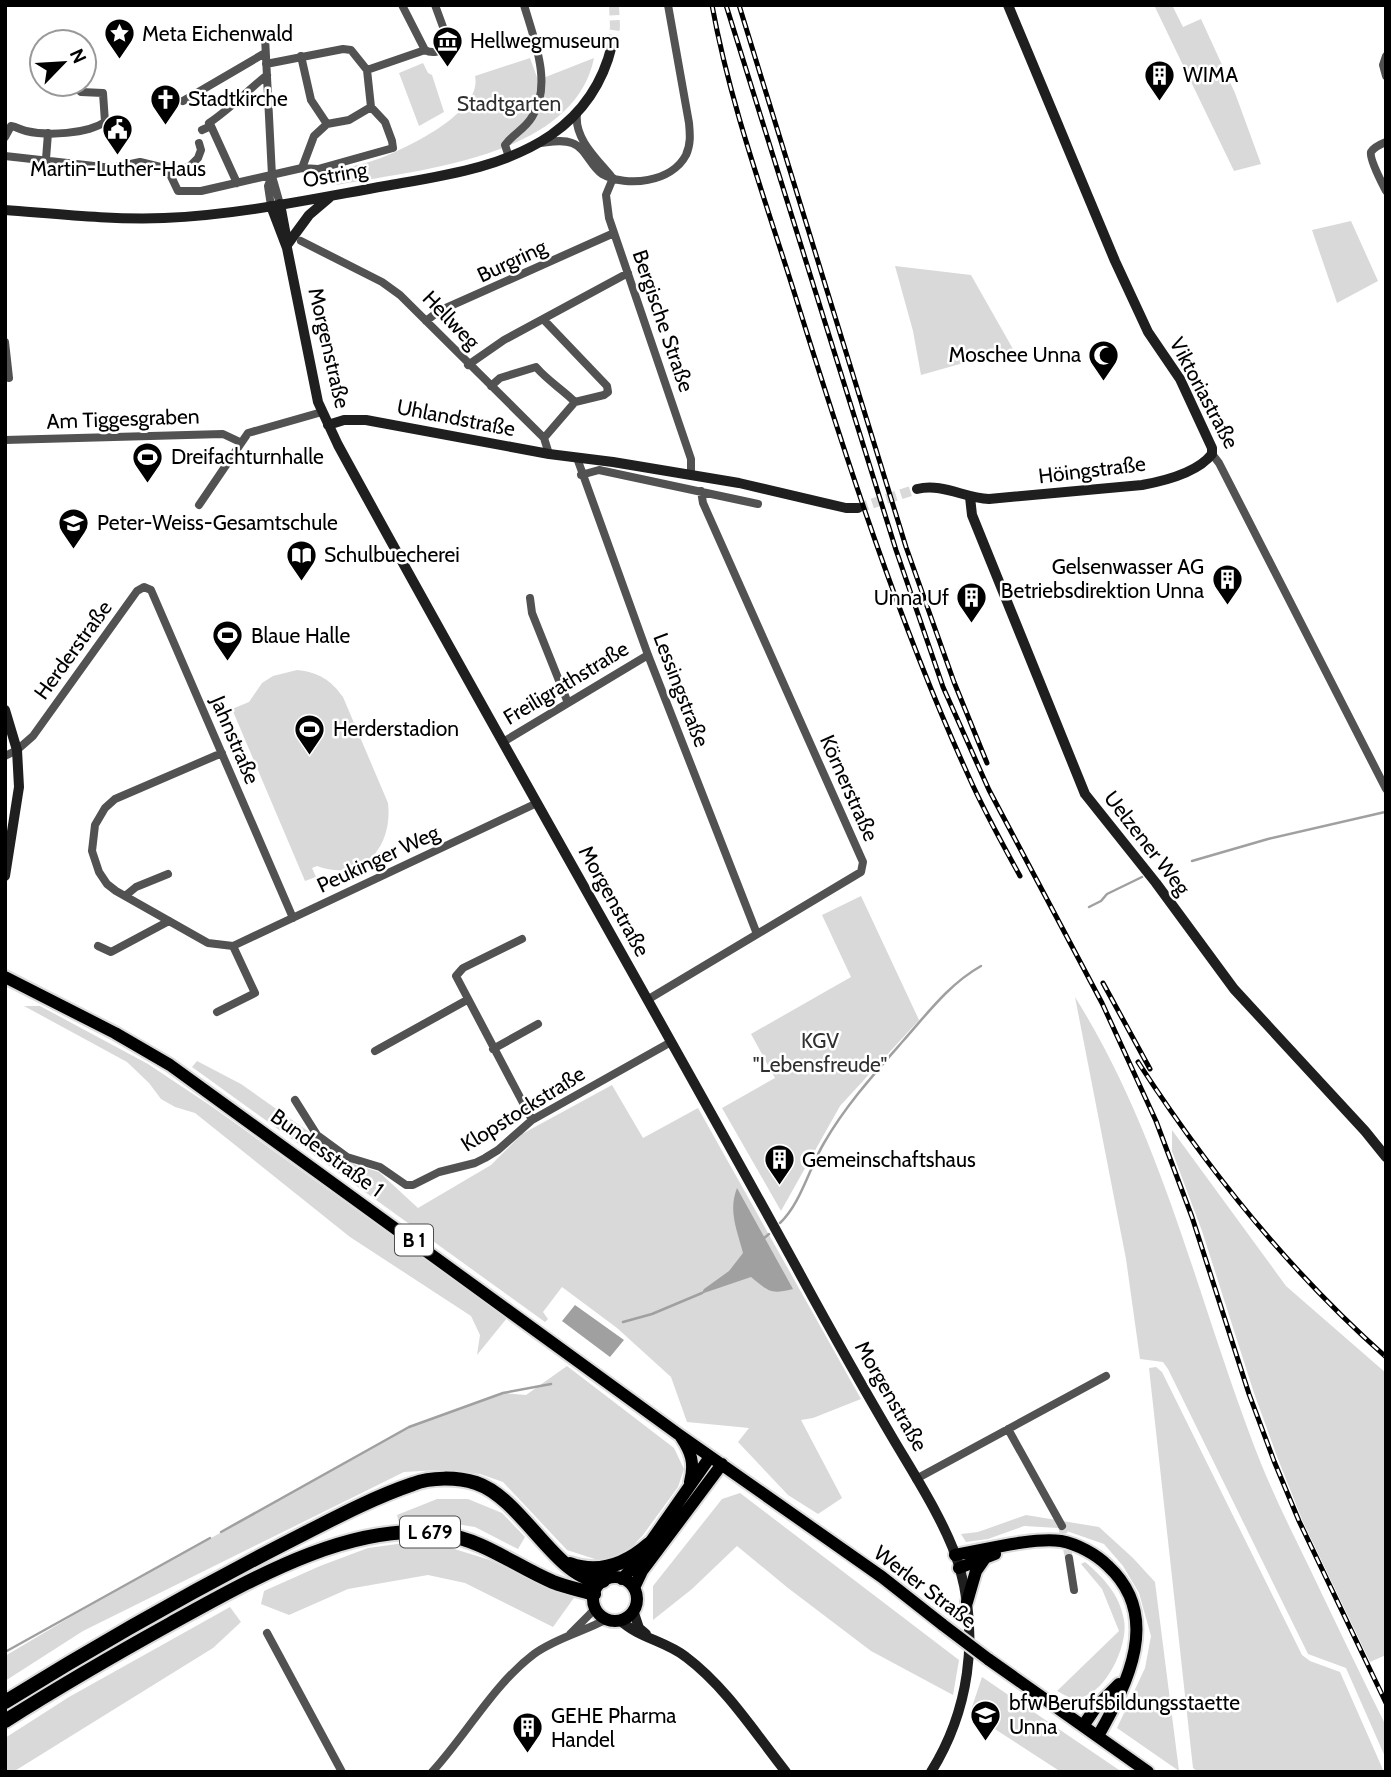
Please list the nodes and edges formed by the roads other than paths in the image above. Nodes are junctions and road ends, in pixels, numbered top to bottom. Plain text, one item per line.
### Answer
1 (402, 5) edge
2 (435, 5) edge
3 (524, 5) edge
4 (668, 5) edge
5 (1008, 5) edge
6 (265, 37) dead end
7 (612, 45) tunnel mouth
8 (425, 50) junction
9 (265, 53) junction
10 (301, 56) junction
11 (1386, 56) edge
12 (266, 64) junction
13 (367, 70) junction
14 (267, 75) junction
15 (1386, 76) edge
16 (98, 93) edge
17 (183, 101) dead end
18 (371, 107) junction
19 (577, 114) junction
20 (327, 124) junction
21 (211, 126) junction
22 (202, 130) dead end
23 (48, 133) junction
24 (5, 137) edge
25 (1386, 142) edge
26 (199, 143) dead end
27 (537, 144) junction
28 (5, 156) edge
29 (509, 157) junction
30 (46, 159) junction
31 (302, 169) junction
32 (168, 170) junction
33 (272, 176) junction
34 (612, 178) junction
35 (237, 183) junction
36 (1386, 191) edge
37 (333, 195) junction
38 (276, 205) junction
39 (258, 208) junction
40 (5, 210) edge
41 (276, 224) junction
42 (614, 233) junction
43 (301, 241) dead end
44 (287, 246) junction
45 (628, 273) junction
46 (543, 319) junction
47 (426, 321) junction
48 (5, 342) edge
49 (468, 365) junction
50 (9, 378) dead end
51 (491, 386) junction
52 (575, 402) junction
53 (322, 412) junction
54 (328, 425) junction
55 (544, 438) junction
56 (5, 440) edge
57 (240, 442) junction
58 (549, 454) junction
59 (1212, 454) junction
60 (577, 458) junction
61 (581, 475) junction
62 (691, 475) junction
63 (918, 489) tunnel mouth
64 (701, 491) junction
65 (970, 497) junction
66 (758, 504) dead end
67 (199, 505) dead end
68 (858, 508) tunnel mouth
69 (137, 591) joint
70 (530, 597) dead end
71 (648, 655) junction
72 (568, 703) junction
73 (5, 710) edge
74 (503, 742) junction
75 (17, 750) junction
76 (222, 753) junction
77 (5, 756) edge
78 (1386, 789) edge
79 (537, 803) junction
80 (168, 874) dead end
81 (5, 876) edge
82 (125, 896) junction
83 (293, 918) junction
84 (169, 921) junction
85 (757, 934) junction
86 (522, 939) dead end
87 (99, 946) dead end
88 (233, 946) junction
89 (5, 966) edge
90 (5, 977) edge
91 (20, 983) junction
92 (5, 989) edge
93 (467, 1000) junction
94 (647, 1000) junction
95 (217, 1012) dead end
96 (538, 1024) dead end
97 (671, 1042) junction
98 (493, 1049) junction
99 (375, 1051) dead end
100 (295, 1100) dead end
101 (532, 1120) junction
102 (1386, 1157) edge
103 (1106, 1376) dead end
104 (1008, 1429) junction
105 (678, 1434) junction
106 (710, 1457) junction
107 (722, 1464) junction
108 (916, 1479) junction
109 (688, 1490) junction
110 (1062, 1526) tunnel mouth
111 (649, 1544) junction
112 (1019, 1544) junction
113 (955, 1555) junction
114 (985, 1558) junction
115 (1069, 1558) tunnel mouth
116 (562, 1560) junction
117 (960, 1568) junction
118 (622, 1578) junction
119 (603, 1581) junction
120 (634, 1588) junction
121 (1074, 1590) dead end
122 (594, 1601) junction
123 (967, 1602) junction
124 (633, 1610) junction
125 (614, 1620) junction
126 (267, 1633) dead end
127 (568, 1636) junction
128 (649, 1636) junction
129 (1125, 1678) junction
130 (5, 1702) edge
131 (5, 1721) edge
132 (1083, 1726) junction
133 (1098, 1736) junction
134 (342, 1772) edge
135 (432, 1772) edge
136 (786, 1772) edge
137 (931, 1772) edge
138 (1148, 1772) edge

1 - 8 street
2 - 8 street
3 - 29 street
4 - 34 street
5 - 59 main road, Viktoriastraße
6 - 9 street, Morgenstraße
7 - 19 main road, Ostring
8 - 13 street
9 - 12 street, Morgenstraße
9 - 17 street
10 - 12 street
10 - 13 street
10 - 20 street
11 - 15 street
12 - 14 street, Morgenstraße
13 - 18 street
14 - 21 street
14 - 33 street, Morgenstraße
16 - 23 street
18 - 20 street
18 - 31 street
19 - 27 main road, Ostring
19 - 34 street
20 - 31 street
21 - 22 street
21 - 35 street
23 - 24 street
23 - 30 street
25 - 36 street
26 - 32 street
27 - 29 main road, Ostring
27 - 34 street
28 - 30 street
29 - 37 main road, Ostring
30 - 32 street
31 - 33 street
32 - 35 street
33 - 35 street
33 - 38 street, Morgenstraße
34 - 42 street, Bergische Straße
37 - 38 main road, Ostring
37 - 44 main road
38 - 39 main road, Ostring
38 - 41 main road, Morgenstraße
38 - 44 main road, Morgenstraße
39 - 40 main road, Ostring
39 - 41 main road
41 - 44 main road, Morgenstraße
42 - 45 street, Bergische Straße
42 - 47 street, Burgring
43 - 47 street, Hellweg
44 - 53 main road, Morgenstraße
45 - 46 street
45 - 62 street, Bergische Straße
46 - 49 street
46 - 52 street
47 - 49 street, Hellweg
48 - 50 street
49 - 51 street, Hellweg
51 - 52 street
51 - 55 street, Hellweg
52 - 55 street
53 - 54 main road, Morgenstraße
53 - 57 street
54 - 58 main road, Uhlandstraße
54 - 74 main road, Morgenstraße
55 - 58 street, Hellweg
56 - 57 street, Am Tiggesgraben
57 - 67 street
58 - 60 main road, Uhlandstraße
59 - 65 main road, Höingstraße
59 - 78 street, Viktoriastraße
60 - 61 street, Lessingstraße
60 - 62 main road
61 - 64 street
61 - 71 street, Lessingstraße
62 - 68 main road
63 - 65 main road
64 - 66 street
64 - 85 street, Körnerstraße
65 - 102 main road, Uelzener Weg
69 - 75 street, Herderstraße
69 - 76 street, Jahnstraße
70 - 72 street
71 - 72 street, Freiligrathstraße
71 - 85 street, Lessingstraße
72 - 74 street, Freiligrathstraße
73 - 75 main road
74 - 79 main road, Morgenstraße
75 - 77 street, Herderstraße
75 - 81 main road
76 - 82 street
76 - 83 street, Jahnstraße
79 - 83 street, Peukinger Weg
79 - 94 main road, Morgenstraße
80 - 82 street
82 - 84 street
83 - 88 street, Peukinger Weg
84 - 87 street
84 - 88 street
85 - 94 street, Körnerstraße
86 - 93 street
88 - 95 street
89 - 91 main road
90 - 91 main road, Bundesstraße 1 / B 1
91 - 92 main road
91 - 105 main road, Bundesstraße 1 / B 1
93 - 98 street
93 - 99 street
94 - 97 main road, Morgenstraße
96 - 98 street
97 - 101 street, Klopstockstraße
97 - 108 main road, Morgenstraße
98 - 101 street
100 - 101 street, Klopstockstraße
103 - 104 street
104 - 108 street
104 - 110 street
105 - 106 main road, Werler Straße / B 1
105 - 109 main road, B 1
106 - 107 main road, Werler Straße / B 1
106 - 109 main road
107 - 120 main road
107 - 132 main road, Werler Straße / B 1, bridge
108 - 113 main road, Morgenstraße
109 - 111 main road
111 - 116 highway
111 - 118 main road
112 - 113 main road
112 - 114 main road
112 - 129 main road
113 - 117 main road, Morgenstraße
114 - 117 main road
114 - 123 main road
115 - 121 street
116 - 119 highway, L 679
116 - 130 highway, L 679
117 - 123 main road, Morgenstraße
118 - 119 main road
118 - 120 main road
119 - 122 main road
120 - 124 main road
122 - 125 main road
122 - 127 street
122 - 131 highway, L 679
123 - 137 main road, Morgenstraße
124 - 125 main road
124 - 128 main road
125 - 127 street
125 - 128 main road
126 - 134 street
127 - 135 street
128 - 136 main road
129 - 132 main road
129 - 133 main road
132 - 133 main road, Werler Straße / B 1
133 - 138 main road, Werler Straße / B 1

